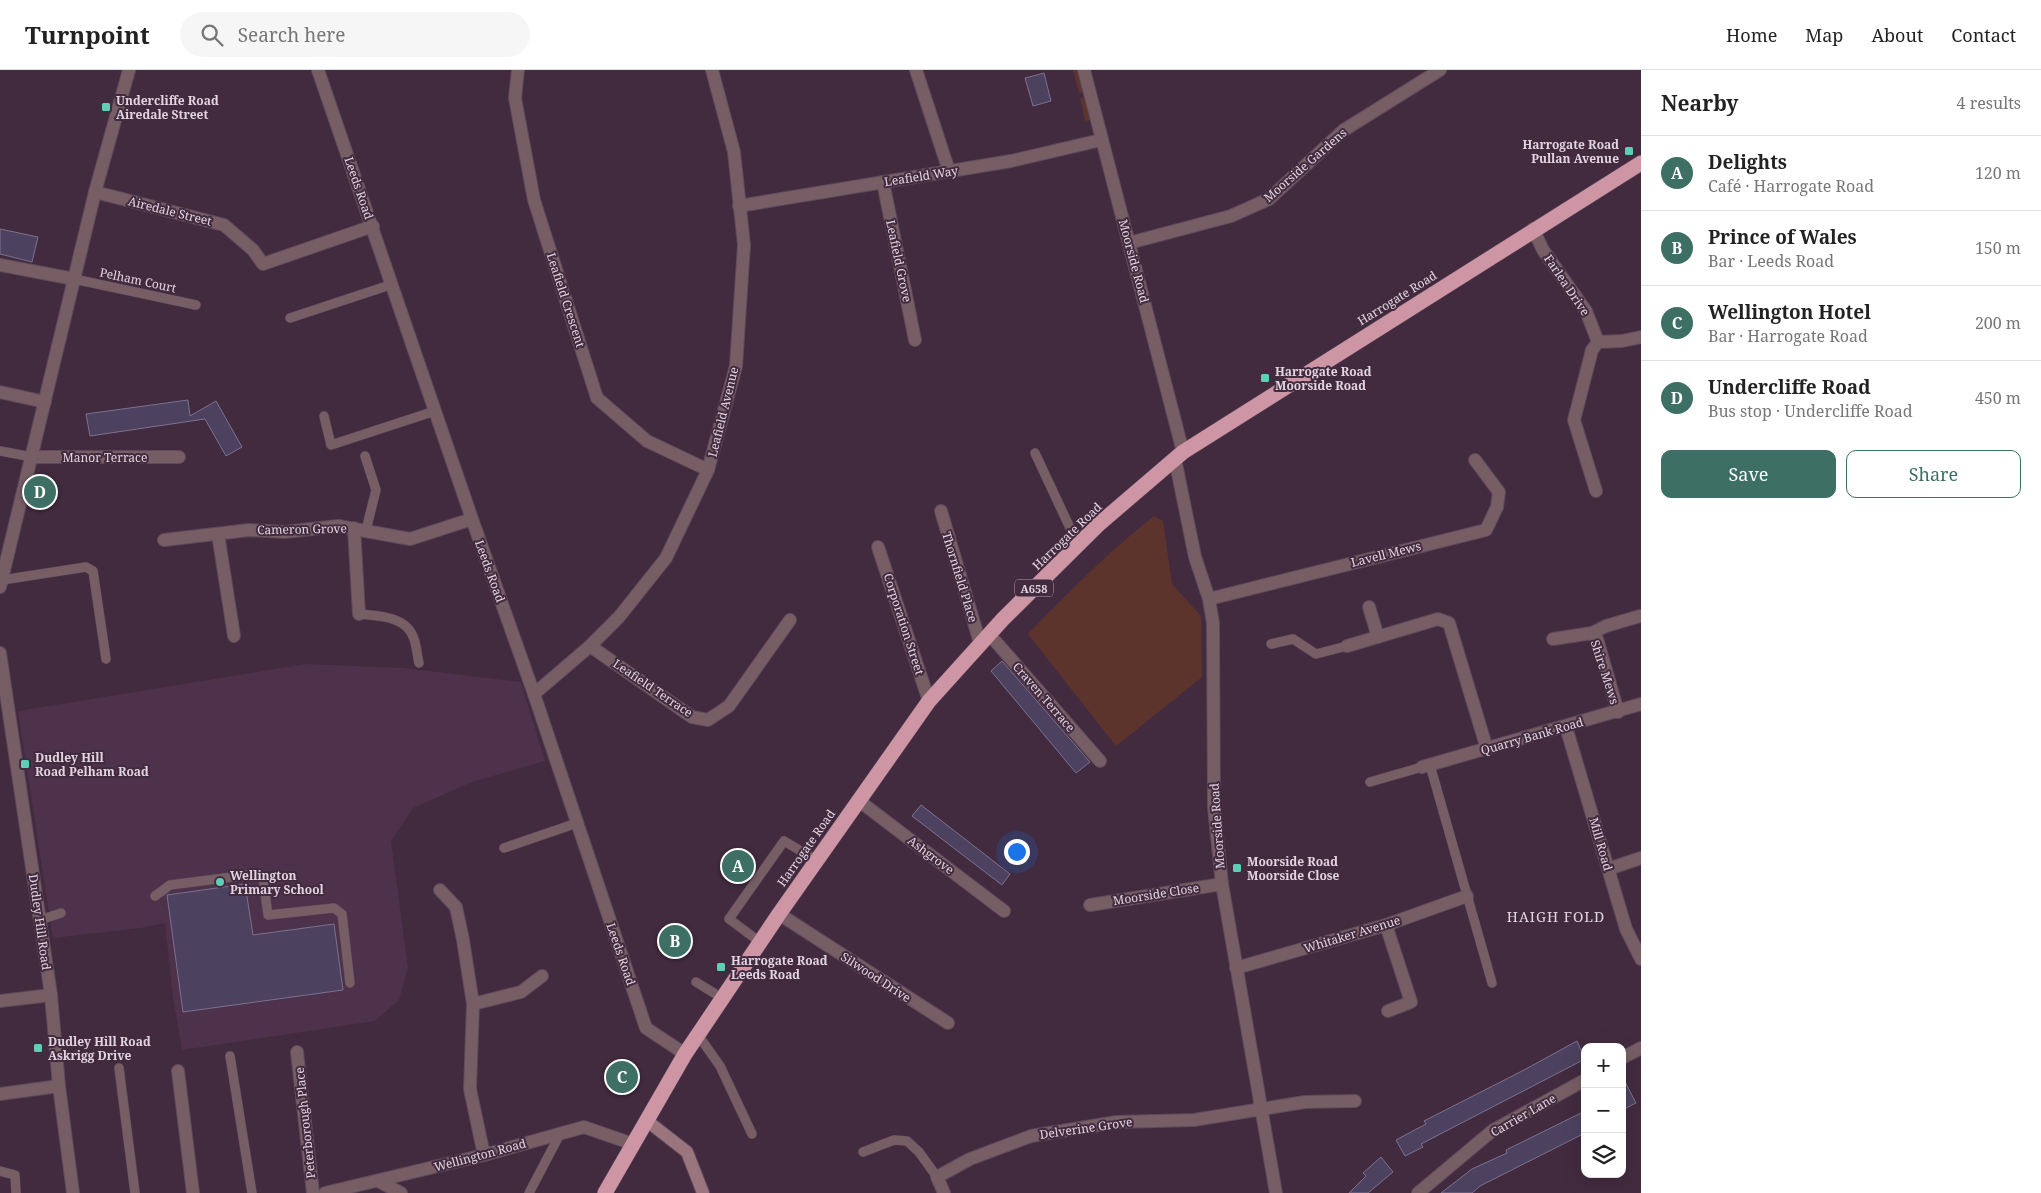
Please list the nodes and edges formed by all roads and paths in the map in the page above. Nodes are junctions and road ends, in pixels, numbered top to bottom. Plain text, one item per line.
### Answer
1 (129, 70) edge
2 (318, 70) edge
3 (518, 70) edge
4 (712, 70) edge
5 (916, 70) edge
6 (1084, 70) edge
7 (1440, 70) edge
8 (1101, 140) junction
9 (1641, 163) edge
10 (949, 171) junction
11 (882, 182) junction
12 (95, 192) junction
13 (739, 206) junction
14 (373, 226) junction
15 (1534, 230) junction
16 (1129, 243) junction
17 (0, 265) edge
18 (74, 279) junction
19 (393, 284) junction
20 (196, 305) dead end
21 (290, 318) dead end
22 (1641, 337) edge
23 (915, 340) dead end
24 (1598, 342) junction
25 (0, 392) edge
26 (45, 402) junction
27 (435, 411) junction
28 (324, 416) dead end
29 (0, 450) edge
30 (1035, 453) dead end
31 (365, 456) dead end
32 (1179, 456) junction
33 (32, 457) junction
34 (179, 457) dead end
35 (1475, 460) dead end
36 (708, 470) junction
37 (1596, 491) dead end
38 (941, 511) dead end
39 (472, 519) junction
40 (360, 529) junction
41 (218, 534) junction
42 (164, 540) dead end
43 (1078, 545) junction
44 (878, 547) dead end
45 (1, 584) edge
46 (1208, 598) junction
47 (1369, 607) dead end
48 (359, 614) joint
49 (1640, 616) dead end
50 (790, 620) dead end
51 (1592, 633) junction
52 (234, 636) dead end
53 (1378, 637) junction
54 (985, 639) junction
55 (1553, 639) dead end
56 (1271, 644) dead end
57 (590, 646) junction
58 (1348, 646) joint
59 (0, 653) edge
60 (106, 659) dead end
61 (419, 663) dead end
62 (534, 694) junction
63 (930, 701) junction
64 (1641, 704) edge
65 (1618, 712) junction
66 (1566, 727) junction
67 (1487, 749) junction
68 (1100, 761) dead end
69 (1426, 766) junction
70 (1370, 782) dead end
71 (858, 800) junction
72 (577, 823) junction
73 (504, 848) dead end
74 (1641, 858) edge
75 (816, 860) junction
76 (1608, 869) junction
77 (1222, 884) junction
78 (440, 890) dead end
79 (155, 896) dead end
80 (1467, 896) junction
81 (1090, 904) dead end
82 (1004, 911) dead end
83 (61, 913) dead end
84 (779, 914) junction
85 (40, 920) junction
86 (1386, 925) junction
87 (760, 942) junction
88 (1641, 959) edge
89 (1236, 968) junction
90 (542, 976) dead end
91 (696, 982) dead end
92 (350, 983) dead end
93 (1492, 983) dead end
94 (51, 995) junction
95 (722, 998) junction
96 (0, 1001) edge
97 (473, 1004) junction
98 (1388, 1011) dead end
99 (948, 1023) dead end
100 (698, 1035) junction
101 (1641, 1048) edge
102 (297, 1052) dead end
103 (685, 1054) junction
104 (230, 1056) dead end
105 (1626, 1056) edge
106 (119, 1068) dead end
107 (178, 1071) dead end
108 (1581, 1082) edge
109 (59, 1086) junction
110 (0, 1094) edge
111 (1354, 1101) dead end
112 (1261, 1109) junction
113 (646, 1120) junction
114 (560, 1134) junction
115 (752, 1134) dead end
116 (633, 1144) junction
117 (863, 1152) dead end
118 (484, 1155) junction
119 (0, 1171) edge
120 (937, 1177) junction
121 (378, 1181) junction
122 (16, 1193) edge
123 (73, 1193) edge
124 (136, 1193) edge
125 (193, 1193) edge
126 (252, 1193) edge
127 (313, 1193) edge
128 (325, 1193) edge
129 (400, 1193) edge
130 (529, 1193) edge
131 (605, 1193) edge
132 (704, 1193) edge
133 (944, 1193) edge
134 (1276, 1193) edge
135 (1418, 1193) edge

1 - 12 street
2 - 14 street, Leeds Road
3 - 36 street, Leafield Crescent
4 - 13 street, Leafield Avenue
5 - 10 street
6 - 8 street, Moorside Road
7 - 16 street, Moorside Gardens
8 - 10 street, Leafield Way
8 - 16 street, Moorside Road
9 - 15 highway, Harrogate Road / A658
10 - 11 street, Leafield Way
11 - 13 street, Leafield Way
11 - 23 street, Leafield Grove
12 - 14 street, Airedale Street
12 - 18 street
13 - 36 street, Leafield Avenue
14 - 19 street, Leeds Road
15 - 24 street, Farlea Drive
15 - 32 highway, Harrogate Road / A658
16 - 32 street, Moorside Road
17 - 18 street
18 - 20 lane, Pelham Court
18 - 26 street
19 - 21 lane
19 - 27 street, Leeds Road
22 - 24 street
24 - 37 street
25 - 26 street
26 - 33 street
27 - 28 lane
27 - 39 street, Leeds Road
29 - 33 lane
30 - 43 lane
31 - 40 lane
32 - 43 highway, Harrogate Road / A658
32 - 46 street, Moorside Road
33 - 34 street, Manor Terrace
33 - 45 street
35 - 46 street, Lavell Mews
36 - 57 street, Leafield Avenue
38 - 54 street, Thornfield Place
39 - 40 street, Cameron Grove
39 - 62 street, Leeds Road
40 - 41 street, Cameron Grove
40 - 48 street
41 - 42 street, Cameron Grove
41 - 52 street
43 - 54 highway, Harrogate Road / A658
44 - 63 street, Corporation Street
45 - 60 lane
46 - 77 street, Moorside Road
47 - 53 street
48 - 61 lane
49 - 51 street, Shire Mews
50 - 57 street, Leafield Terrace
51 - 55 street, Shire Mews
51 - 65 street, Shire Mews
53 - 58 street
53 - 67 street
54 - 63 highway, Harrogate Road / A658
54 - 68 street, Craven Terrace
56 - 58 lane
57 - 62 street, Leafield Avenue
59 - 85 street, Dudley Hill Road
62 - 72 street, Leeds Road
63 - 71 highway, Harrogate Road / A658
64 - 65 street, Quarry Bank Road
65 - 66 street, Quarry Bank Road
66 - 67 street, Quarry Bank Road
66 - 76 street, Mill Road
67 - 69 street, Quarry Bank Road
69 - 70 lane
69 - 80 lane
71 - 75 highway, Harrogate Road / A658
71 - 82 street, Ashgrove
72 - 73 lane
72 - 103 street, Leeds Road
74 - 76 street
75 - 84 highway, Harrogate Road / A658
75 - 87 lane
76 - 88 street, Mill Road
77 - 81 street, Moorside Close
77 - 89 street, Moorside Road
78 - 97 street
79 - 92 lane
80 - 86 street, Whitaker Avenue
80 - 93 lane
83 - 85 lane
84 - 87 highway, Harrogate Road / A658
84 - 99 street, Silwood Drive
85 - 94 street, Dudley Hill Road
86 - 89 street, Whitaker Avenue
86 - 98 street
87 - 95 highway, Harrogate Road / A658
89 - 112 street, Moorside Road
90 - 97 street
91 - 95 lane
94 - 96 street
94 - 109 street, Dudley Hill Road
95 - 100 highway, Harrogate Road / A658
97 - 118 street
100 - 103 highway, Harrogate Road / A658
100 - 115 lane
101 - 105 street
102 - 127 street, Peterborough Place
103 - 113 highway, Harrogate Road / A658
104 - 126 lane
106 - 124 lane
107 - 125 street
108 - 135 street, Carrier Lane
109 - 110 street
109 - 123 street, Dudley Hill Road
111 - 112 street
112 - 120 street, Delverine Grove
112 - 134 street, Moorside Road
113 - 116 highway, Harrogate Road / A658
113 - 132 street
114 - 116 street, Wellington Road
114 - 118 street, Wellington Road
114 - 130 lane
116 - 131 highway, Harrogate Road / A658
117 - 120 lane
118 - 121 street, Wellington Road
119 - 122 lane
120 - 133 street
121 - 128 street, Wellington Road
121 - 129 street

